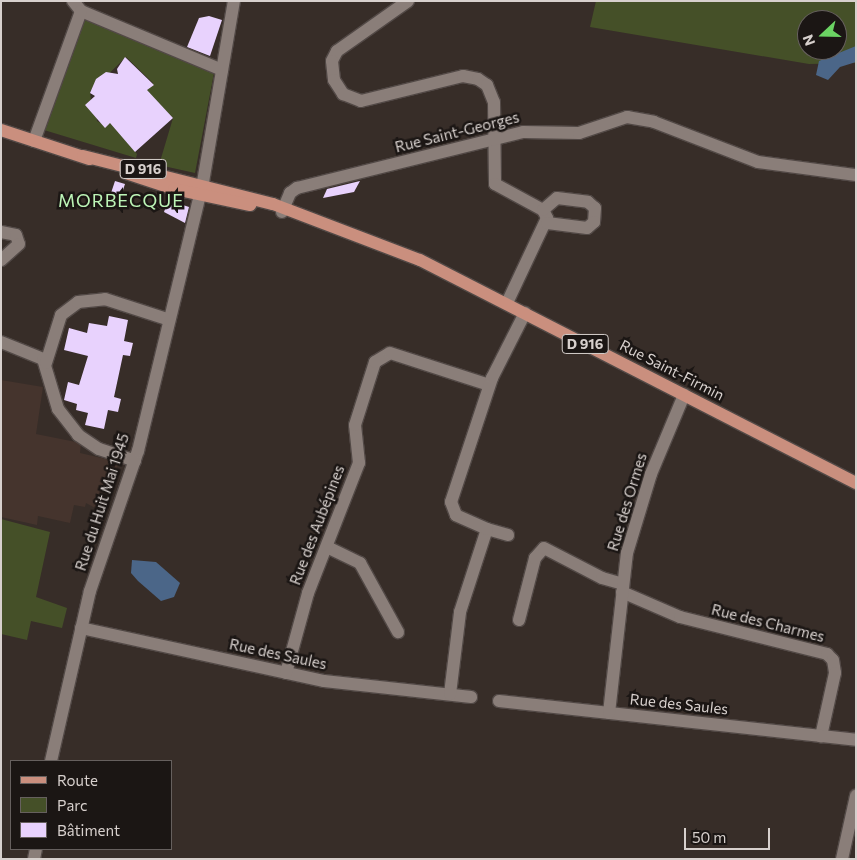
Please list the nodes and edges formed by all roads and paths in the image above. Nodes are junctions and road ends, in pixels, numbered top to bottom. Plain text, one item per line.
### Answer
1 (234, 1) edge
2 (408, 1) edge
3 (77, 6) edge
4 (222, 70) junction
5 (1, 130) edge
6 (34, 141) junction
7 (494, 141) junction
8 (856, 175) edge
9 (201, 190) junction
10 (283, 210) junction
11 (543, 210) junction
12 (547, 223) junction
13 (1, 232) edge
14 (1, 260) edge
15 (507, 303) junction
16 (525, 313) junction
17 (167, 319) junction
18 (1, 342) edge
19 (46, 363) junction
20 (489, 385) junction
21 (684, 395) junction
22 (135, 461) junction
23 (856, 483) edge
24 (487, 529) junction
25 (508, 535) dead end
26 (327, 547) junction
27 (622, 588) junction
28 (519, 620) dead end
29 (80, 628) junction
30 (398, 632) dead end
31 (286, 673) junction
32 (450, 694) junction
33 (471, 697) dead end
34 (499, 701) dead end
35 (609, 713) junction
36 (821, 736) junction
37 (856, 740) edge
38 (50, 760) edge
39 (856, 796) edge
40 (842, 859) edge

1 - 4 street, Rue du Huit Mai 1945
2 - 7 street
3 - 4 street
3 - 6 street
4 - 9 street, Rue du Huit Mai 1945
5 - 6 main road, D 916
6 - 9 main road, D 916
7 - 8 street, Rue Saint-Georges
7 - 10 street, Rue Saint-Georges
7 - 11 street
9 - 10 main road, Rue Saint-Firmin / D 916
9 - 17 street, Rue du Huit Mai 1945
10 - 15 main road, Rue Saint-Firmin / D 916
11 - 12 street
11 - 12 street
12 - 15 street
13 - 14 street
15 - 16 main road, Rue Saint-Firmin / D 916
16 - 20 street
16 - 21 main road, Rue Saint-Firmin / D 916
17 - 19 street
17 - 22 street, Rue du Huit Mai 1945
18 - 19 street
19 - 22 street
20 - 24 street
20 - 26 street, Rue des Aubépines
21 - 23 main road, Rue Saint-Firmin / D 916
21 - 27 street, Rue des Ormes
22 - 29 street, Rue du Huit Mai 1945
24 - 25 street
24 - 32 street
26 - 30 street
26 - 31 street, Rue des Aubépines
27 - 28 street, Rue des Charmes
27 - 35 street, Rue des Ormes
27 - 36 street, Rue des Charmes
29 - 31 street, Rue des Saules
29 - 38 street, Rue du Huit Mai 1945
31 - 32 street, Rue des Saules
32 - 33 street, Rue des Saules
34 - 35 street, Rue des Saules
35 - 36 street, Rue des Saules
36 - 37 street, Rue des Saules
39 - 40 street

